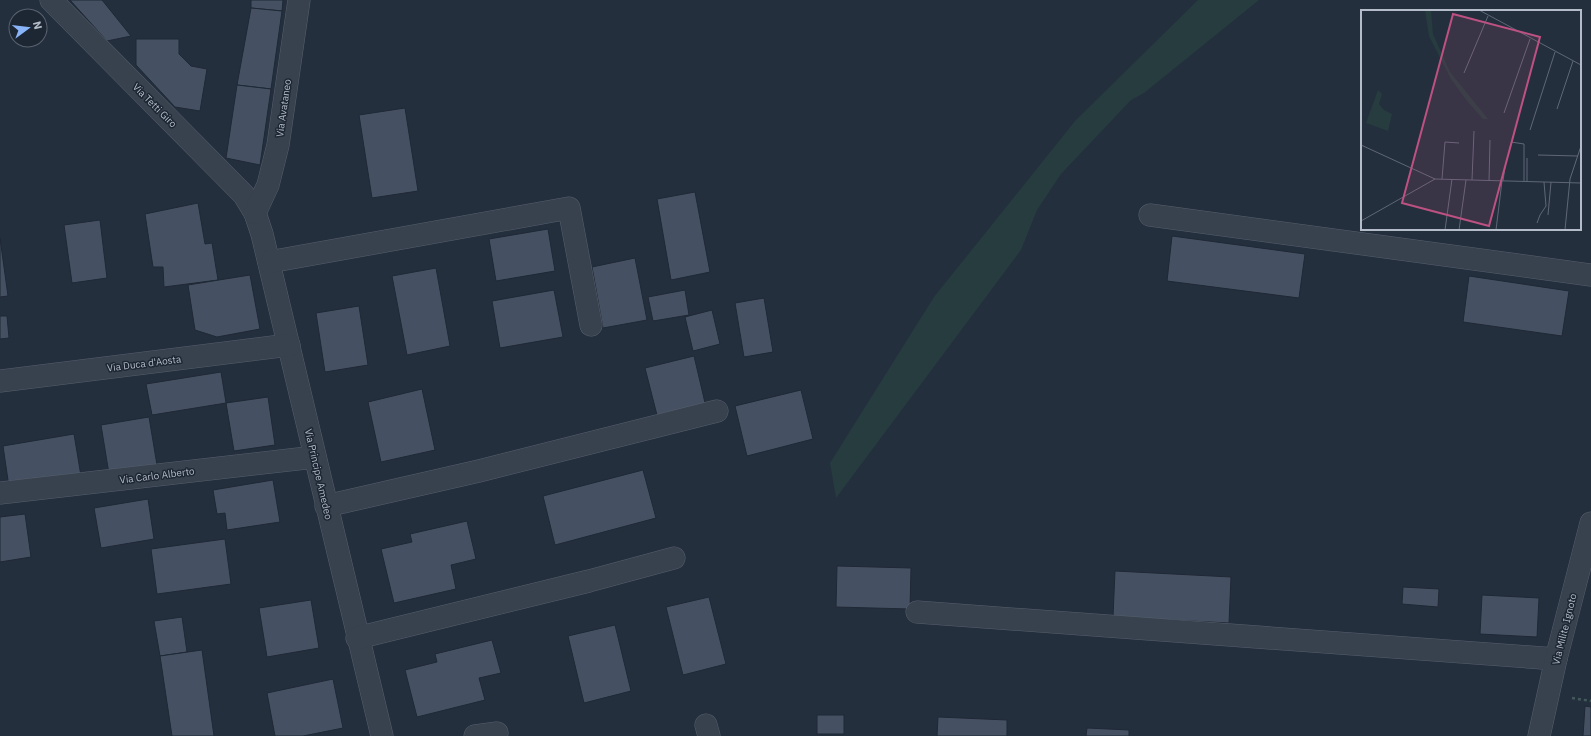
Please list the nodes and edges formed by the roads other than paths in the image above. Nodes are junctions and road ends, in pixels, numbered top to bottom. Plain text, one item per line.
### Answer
1 (51, 0) edge
2 (299, 0) edge
3 (255, 213) junction
4 (1150, 215) dead end
5 (268, 262) junction
6 (1591, 275) edge
7 (591, 326) dead end
8 (289, 345) junction
9 (0, 381) edge
10 (717, 411) dead end
11 (315, 457) junction
12 (0, 493) edge
13 (326, 506) junction
14 (1591, 523) edge
15 (674, 558) dead end
16 (917, 612) dead end
17 (357, 638) junction
18 (1556, 659) junction
19 (498, 732) dead end
20 (382, 736) edge
21 (475, 736) edge
22 (1539, 736) edge

1 - 3 street, Via Tetti Giro
2 - 3 street, Via Avataneo
3 - 5 street, Via Principe Amedeo
4 - 6 street
5 - 7 street
5 - 8 street, Via Principe Amedeo
8 - 9 street, Via Duca d'Aosta
8 - 11 street, Via Principe Amedeo
10 - 13 street
11 - 12 street, Via Carlo Alberto
11 - 13 street, Via Principe Amedeo
13 - 17 street, Via Principe Amedeo
14 - 18 street, Via Milite Ignoto
15 - 17 street
16 - 18 street
17 - 20 street, Via Principe Amedeo
18 - 22 street, Via Milite Ignoto
19 - 21 street

